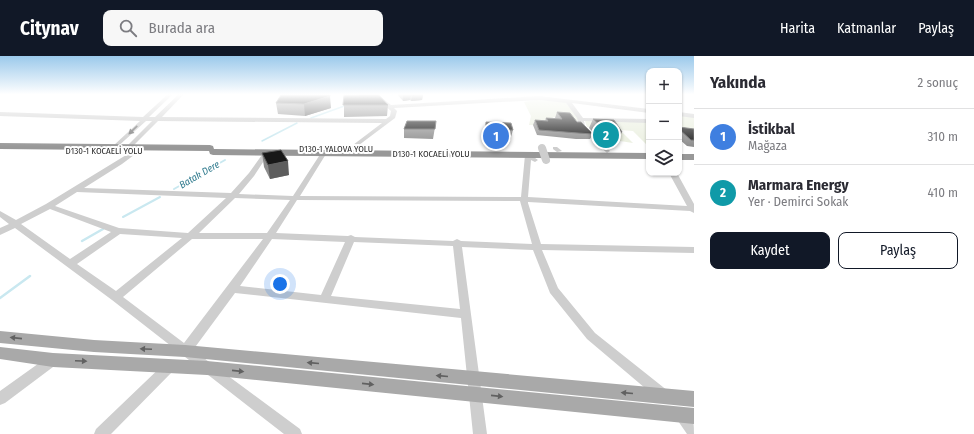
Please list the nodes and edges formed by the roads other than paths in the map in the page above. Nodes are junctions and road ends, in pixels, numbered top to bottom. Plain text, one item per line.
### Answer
1 (152, 112) edge
2 (164, 112) edge
3 (394, 112) edge
4 (575, 112) edge
5 (0, 114) edge
6 (682, 114) edge
7 (694, 116) edge
8 (144, 119) junction
9 (156, 119) junction
10 (581, 120) junction
11 (387, 121) junction
12 (646, 121) edge
13 (0, 146) edge
14 (115, 147) junction
15 (542, 147) dead end
16 (132, 149) junction
17 (351, 149) junction
18 (0, 150) edge
19 (212, 150) junction
20 (607, 151) junction
21 (646, 152) edge
22 (682, 152) edge
23 (694, 152) edge
24 (266, 153) junction
25 (324, 154) junction
26 (646, 156) edge
27 (682, 157) edge
28 (694, 157) edge
29 (531, 158) junction
30 (546, 160) dead end
31 (675, 176) edge
32 (75, 190) junction
33 (233, 196) junction
34 (296, 198) junction
35 (524, 199) junction
36 (49, 206) junction
37 (694, 210) edge
38 (0, 212) edge
39 (16, 223) junction
40 (118, 231) junction
41 (0, 232) edge
42 (188, 236) junction
43 (270, 236) junction
44 (351, 238) junction
45 (457, 242) junction
46 (538, 247) junction
47 (694, 250) edge
48 (70, 264) junction
49 (233, 289) junction
50 (116, 296) junction
51 (325, 298) junction
52 (465, 314) junction
53 (0, 337) edge
54 (185, 351) junction
55 (0, 353) edge
56 (53, 360) junction
57 (170, 365) junction
58 (208, 368) junction
59 (473, 379) junction
60 (475, 394) junction
61 (666, 397) junction
62 (0, 400) edge
63 (694, 400) edge
64 (687, 415) edge
65 (694, 431) edge
66 (102, 434) edge
67 (295, 434) edge
68 (480, 434) edge

1 - 8 street
2 - 9 street
3 - 11 street
4 - 10 street
5 - 8 street
6 - 7 street
8 - 9 street
8 -> 14 street
9 - 11 street
9 - 16 street
10 - 12 street
10 - 20 street
11 - 17 street
13 - 14 highway
14 - 16 highway
15 - 30 street, bridge
16 - 18 highway, D130-1 KOCAELİ YOLU
16 - 19 highway, D130-1 KOCAELİ YOLU
16 - 32 street
17 - 19 highway, D130-1 YALOVA YOLU
17 - 20 highway, D130-1 YALOVA YOLU
19 - 24 highway, D130-1 KOCAELİ YOLU
20 - 21 highway, D130-1 YALOVA YOLU
22 - 23 highway
24 - 25 highway, D130-1 KOCAELİ YOLU
24 - 33 street
25 - 29 highway, D130-1 KOCAELİ YOLU
25 - 34 street
26 - 29 highway, D130-1 KOCAELİ YOLU
27 - 28 highway
29 - 35 street
31 - 37 street
32 - 33 street
32 - 36 street
33 - 34 street
33 - 42 street
34 - 35 street
34 - 43 street
35 - 37 street
35 - 46 street
36 - 39 street
36 - 40 street
38 - 39 street
39 - 41 street
39 - 48 street
40 - 42 street
40 - 48 street
42 - 43 street
42 - 50 street
43 - 44 street
43 - 49 street
44 - 45 street
44 - 51 street
45 - 46 street
45 - 52 street
46 - 47 street
46 - 61 street
48 - 50 street
49 - 51 street
49 - 54 street
50 - 54 street
51 - 52 street
52 - 59 street
54 -> 53 main road
54 - 58 street
59 -> 54 main road
55 - 56 main road
56 -> 57 main road
56 - 62 street
57 - 58 main road
57 - 66 street
58 -> 60 main road
58 - 67 street
59 - 60 street
61 -> 59 main road
60 -> 64 main road
60 - 68 street
61 - 63 main road
61 - 64 street
64 - 65 street

